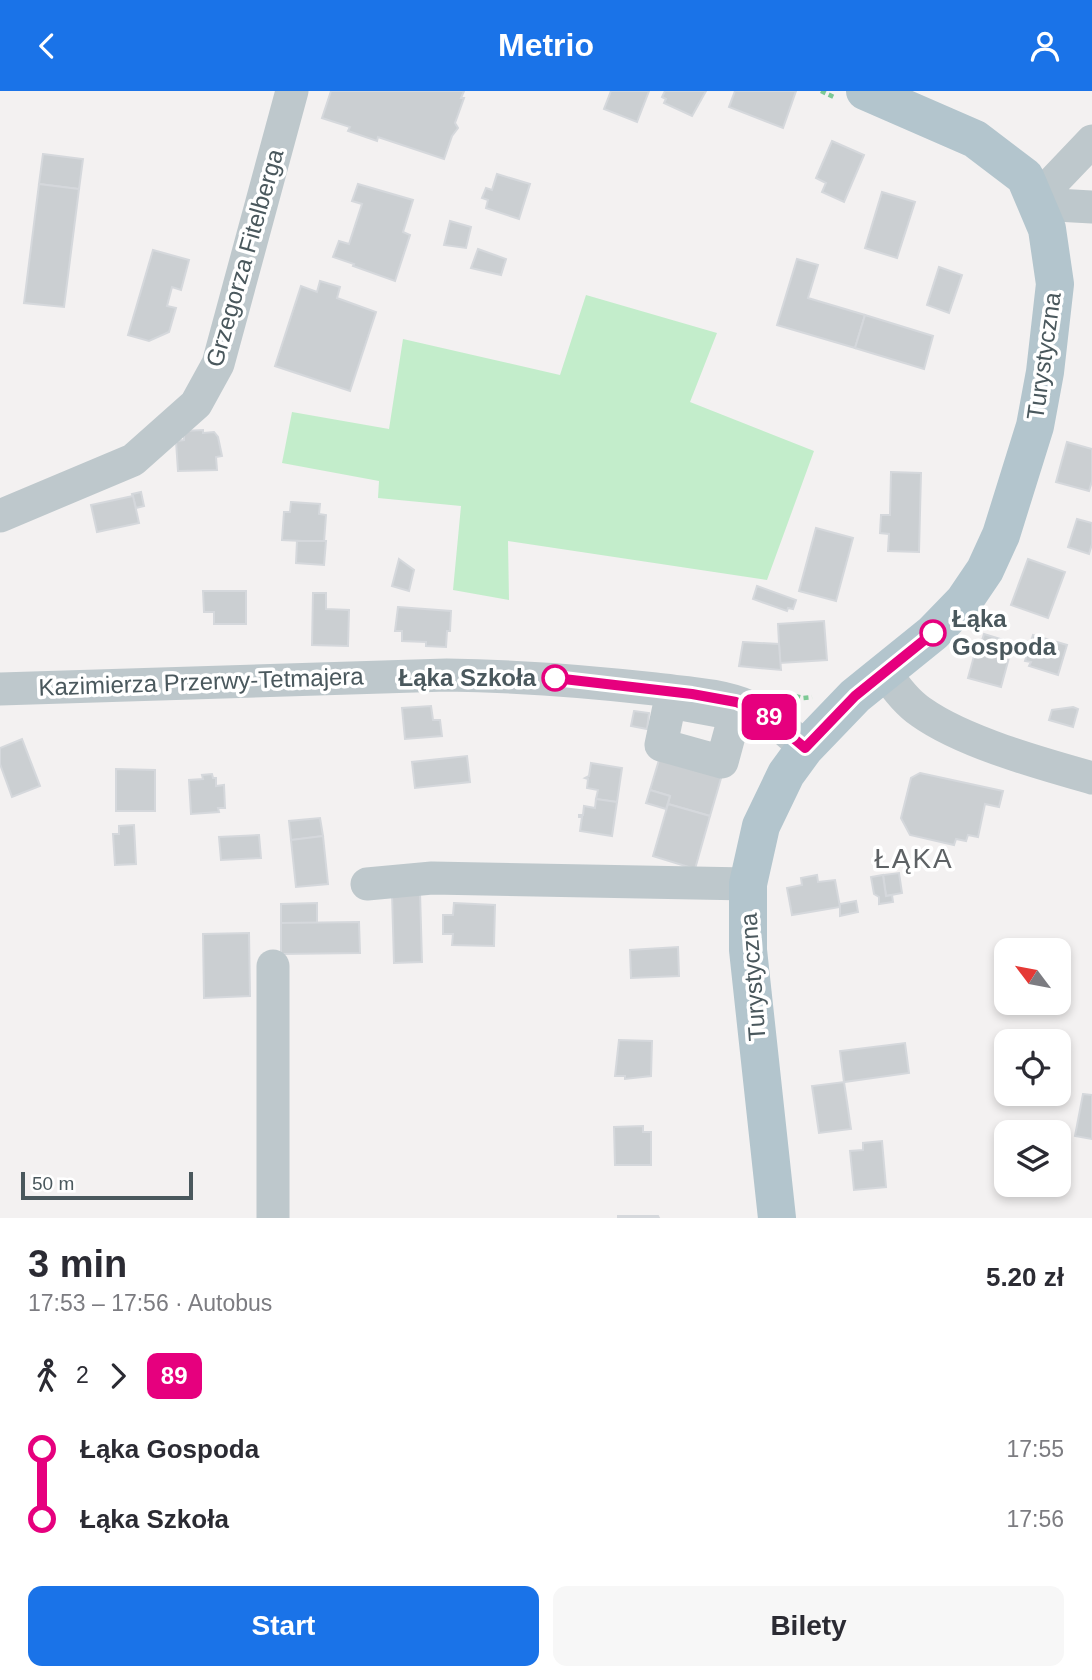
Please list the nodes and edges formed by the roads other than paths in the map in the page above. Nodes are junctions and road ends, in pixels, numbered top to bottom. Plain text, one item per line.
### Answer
1 (292, 91) edge
2 (855, 96) edge
3 (1092, 141) edge
4 (1038, 204) junction
5 (1092, 207) edge
6 (0, 516) edge
7 (885, 672) junction
8 (0, 689) edge
9 (805, 748) junction
10 (1092, 778) edge
11 (367, 884) dead end
12 (748, 884) junction
13 (273, 966) dead end
14 (273, 1218) edge
15 (777, 1218) edge

1 - 6 street, Grzegorza Fitelberga
2 - 4 main road, Turystyczna
3 - 4 street
4 - 5 street
4 - 7 main road, Turystyczna
7 - 9 main road, Turystyczna
7 - 10 street
8 - 9 street, Kazimierza Przerwy-Tetmajera
9 - 12 main road, Turystyczna
11 - 12 street
12 - 15 main road, Turystyczna
13 - 14 street

